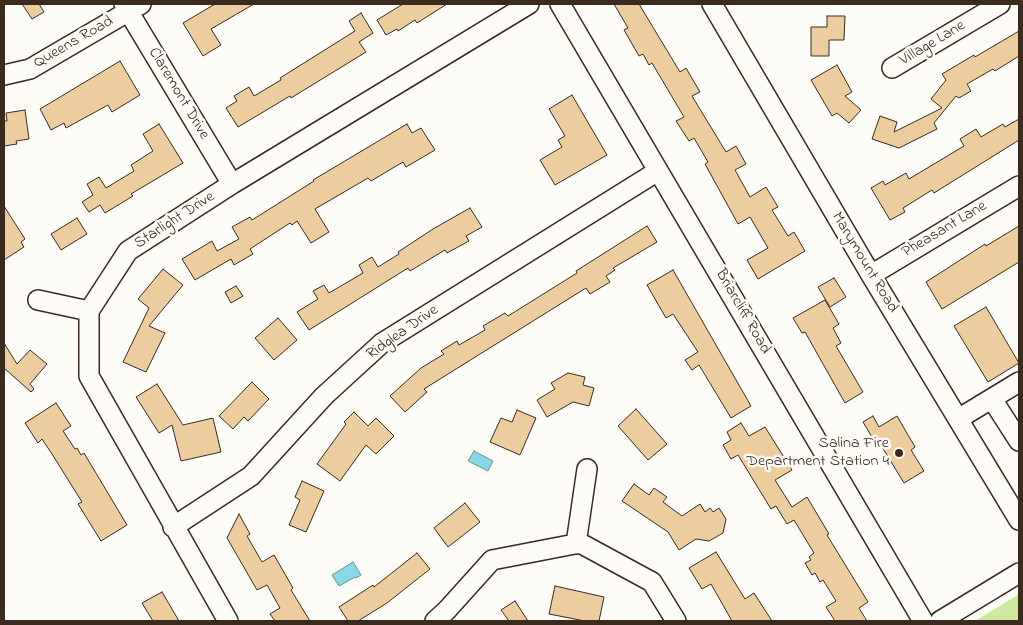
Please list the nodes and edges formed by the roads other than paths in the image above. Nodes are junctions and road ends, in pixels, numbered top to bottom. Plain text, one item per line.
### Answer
1 (529, 4) edge
2 (560, 4) edge
3 (712, 4) edge
4 (1000, 4) edge
5 (131, 6) edge
6 (892, 68) dead end
7 (4, 75) edge
8 (658, 171) junction
9 (232, 184) junction
10 (1019, 186) edge
11 (871, 274) junction
12 (38, 300) dead end
13 (89, 311) junction
14 (1019, 382) edge
15 (992, 399) junction
16 (958, 419) junction
17 (1019, 442) edge
18 (587, 469) dead end
19 (1019, 520) edge
20 (173, 527) junction
21 (576, 544) junction
22 (1019, 573) edge
23 (228, 621) edge
24 (435, 621) edge
25 (676, 621) edge
26 (923, 621) edge
27 (940, 621) edge

1 - 9 street, Starlight Drive
2 - 8 street, Briarcliff Road
3 - 11 street, Marymount Road
4 - 6 street, Village Lane
5 - 7 street, Queens Road
5 - 9 street, Claremont Drive
8 - 20 street, Ridglea Drive
8 - 26 street, Briarcliff Road
9 - 13 street, Starlight Drive
10 - 11 street, Pheasant Lane
11 - 16 street, Marymount Road
12 - 13 street
13 - 20 street
14 - 15 street
15 - 16 street
15 - 17 street
16 - 19 street, Marymount Road
18 - 21 street
20 - 23 street
21 - 24 street
21 - 25 street
22 - 27 street

